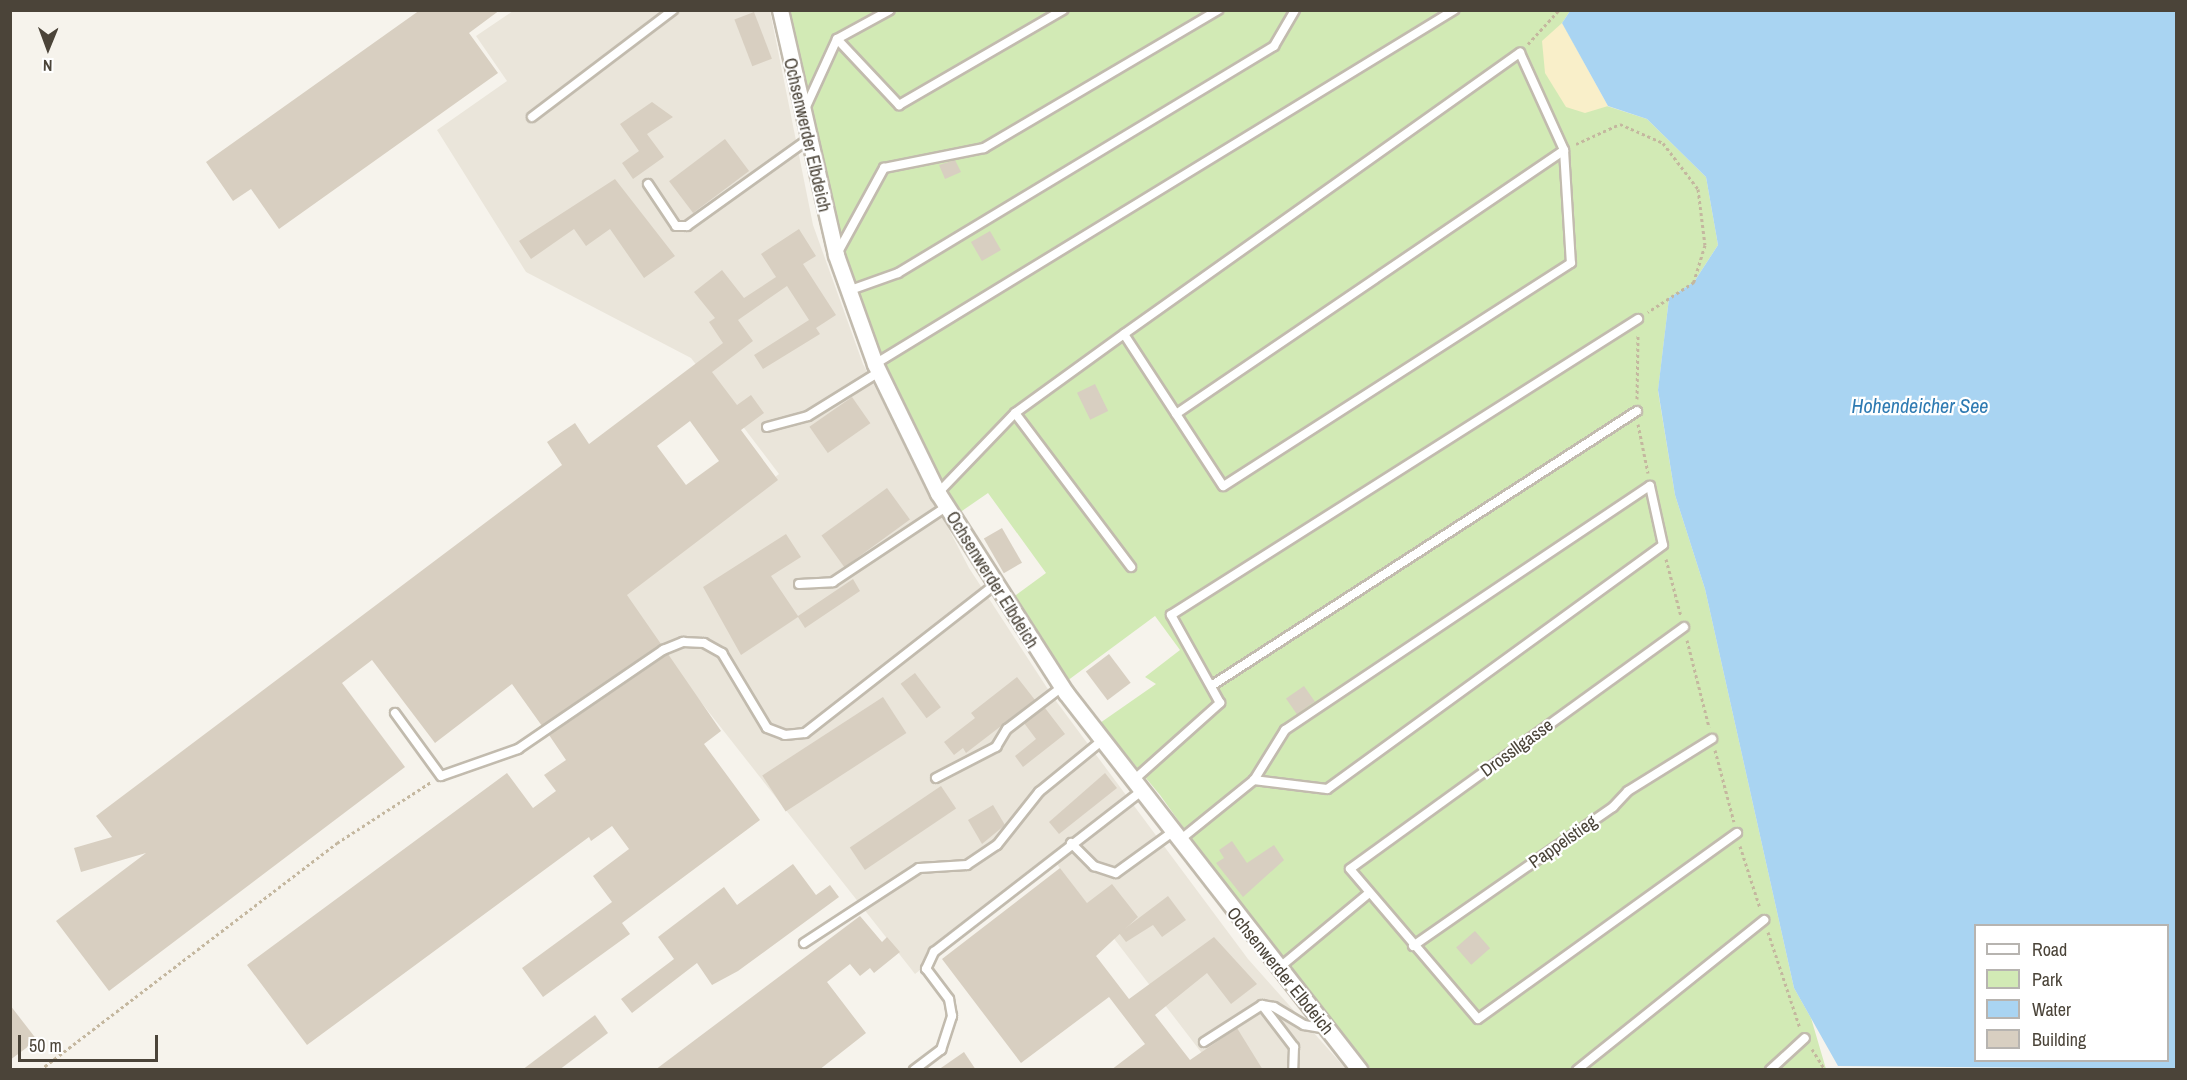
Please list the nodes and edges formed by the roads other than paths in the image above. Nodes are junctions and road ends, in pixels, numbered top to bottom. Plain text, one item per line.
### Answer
1 (673, 10) edge
2 (780, 10) edge
3 (890, 10) edge
4 (1062, 10) edge
5 (1218, 10) edge
6 (1295, 10) edge
7 (1454, 10) edge
8 (837, 39) junction
9 (532, 117) dead end
10 (801, 118) junction
11 (807, 141) junction
12 (1564, 150) junction
13 (648, 184) dead end
14 (836, 255) junction
15 (848, 291) junction
16 (1638, 319) road end
17 (1125, 334) junction
18 (877, 368) junction
19 (1637, 411) road end
20 (1015, 413) junction
21 (1176, 414) junction
22 (767, 427) dead end
23 (938, 493) junction
24 (946, 507) junction
25 (1131, 567) dead end
26 (799, 584) dead end
27 (993, 586) junction
28 (1684, 627) road end
29 (1210, 686) junction
30 (1062, 687) junction
31 (395, 713) dead end
32 (1713, 739) road end
33 (1104, 740) junction
34 (936, 778) dead end
35 (1254, 780) junction
36 (1140, 784) junction
37 (1737, 833) road end
38 (1178, 835) junction
39 (1071, 843) junction
40 (1368, 894) junction
41 (1764, 920) road end
42 (804, 944) dead end
43 (1413, 946) junction
44 (1278, 968) junction
45 (1262, 1005) junction
46 (1326, 1029) junction
47 (1805, 1038) road end
48 (1204, 1042) dead end
49 (914, 1070) edge
50 (1293, 1070) edge
51 (1360, 1070) edge
52 (1577, 1070) edge
53 (1770, 1070) edge

1 - 9 lane
2 - 10 street, Ochsenwerder Elbdeich
3 - 8 lane
4 - 8 lane
5 - 14 lane
6 - 15 lane
7 - 18 lane
8 - 10 lane
10 - 11 street, Ochsenwerder Elbdeich
11 - 13 lane
11 - 14 street, Ochsenwerder Elbdeich
12 - 17 lane
12 - 21 lane
12 - 21 lane
14 - 15 street, Ochsenwerder Elbdeich
15 - 18 street, Ochsenwerder Elbdeich
16 - 29 lane
17 - 20 lane
17 - 21 lane
18 - 22 lane
18 - 23 street, Ochsenwerder Elbdeich
19 - 29 lane
20 - 23 lane
20 - 25 lane
23 - 24 street, Ochsenwerder Elbdeich
24 - 26 lane
24 - 27 street, Ochsenwerder Elbdeich
27 - 30 street, Ochsenwerder Elbdeich
27 - 31 lane
28 - 40 lane, Drossllgasse
29 - 36 lane
30 - 33 street, Ochsenwerder Elbdeich
30 - 34 lane
32 - 43 lane, Pappelstieg
33 - 36 street, Ochsenwerder Elbdeich
33 - 42 lane
35 - 35 lane
35 - 38 lane
36 - 38 street, Ochsenwerder Elbdeich
36 - 39 lane
37 - 43 lane
38 - 39 lane
38 - 44 street, Ochsenwerder Elbdeich
39 - 49 lane
40 - 43 lane
40 - 44 lane
41 - 52 lane
44 - 46 street, Ochsenwerder Elbdeich
45 - 46 lane
45 - 48 lane
45 - 50 lane
46 - 51 street, Ochsenwerder Elbdeich
47 - 53 lane

